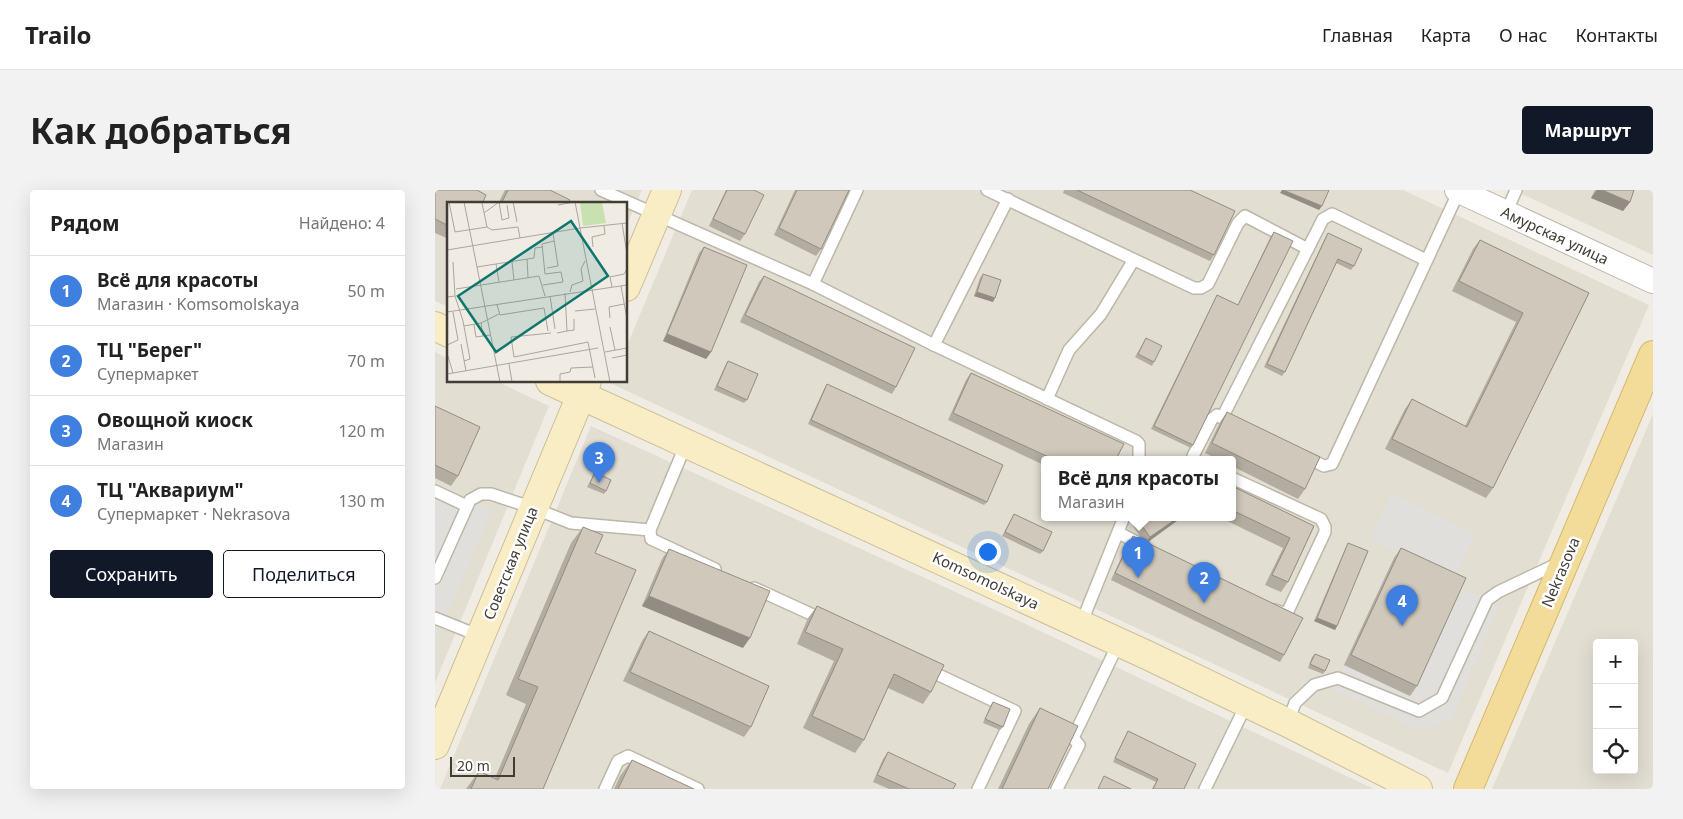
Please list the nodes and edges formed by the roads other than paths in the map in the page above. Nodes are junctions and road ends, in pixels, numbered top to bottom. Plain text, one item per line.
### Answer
1 (601, 190) edge
2 (667, 190) edge
3 (857, 190) edge
4 (987, 190) edge
5 (1458, 190) edge
6 (1516, 190) edge
7 (1008, 199) junction
8 (626, 202) edge
9 (627, 202) edge
10 (1506, 213) junction
11 (656, 216) junction
12 (1308, 248) junction
13 (1426, 260) junction
14 (1133, 261) junction
15 (1653, 281) edge
16 (813, 284) junction
17 (627, 285) edge
18 (435, 326) edge
19 (447, 332) edge
20 (934, 345) junction
21 (1653, 355) edge
22 (555, 382) edge
23 (583, 388) edge
24 (1047, 399) junction
25 (687, 444) junction
26 (1297, 453) edge
27 (1139, 456) edge
28 (1193, 456) edge
29 (1236, 480) edge
30 (435, 491) edge
31 (467, 506) junction
32 (533, 508) junction
33 (1123, 521) edge
34 (649, 530) junction
35 (1119, 534) junction
36 (1153, 550) edge
37 (1565, 560) junction
38 (723, 573) edge
39 (435, 578) edge
40 (741, 581) edge
41 (1265, 605) edge
42 (435, 618) edge
43 (830, 624) edge
44 (1081, 624) junction
45 (480, 636) junction
46 (1119, 642) junction
47 (920, 666) edge
48 (1247, 703) junction
49 (1288, 723) junction
50 (435, 746) edge
51 (605, 789) edge
52 (697, 789) edge
53 (978, 789) edge
54 (1057, 789) edge
55 (1205, 789) edge
56 (1417, 789) edge
57 (1468, 789) edge

1 - 8 lane
2 - 11 main road
3 - 16 lane
4 - 7 lane
5 - 10 street, Амурская улица
5 - 13 lane
6 - 10 lane
7 - 14 lane
7 - 20 lane
9 - 11 lane
10 - 15 street, Амурская улица
11 - 16 lane
11 - 17 main road
12 - 13 lane
12 - 14 lane
12 - 28 lane
13 - 26 lane
14 - 24 lane
16 - 20 lane
18 - 19 main road
20 - 24 lane
21 - 37 main road, Nekrasova
22 - 23 main road, Komsomolskaya
23 - 25 main road, Komsomolskaya
23 - 32 main road, Советская улица
24 - 27 lane
25 - 34 lane
25 - 44 main road, Komsomolskaya
29 - 41 lane
30 - 31 lane
31 - 32 lane
31 - 39 lane
32 - 34 lane
32 - 45 main road, Советская улица
33 - 35 lane
34 - 38 lane
35 - 36 lane
35 - 44 lane
37 - 49 lane
37 - 57 main road, Nekrasova
40 - 43 lane
42 - 45 lane
44 - 46 main road, Komsomolskaya
45 - 50 main road, Советская улица
46 - 48 main road, Komsomolskaya
46 - 54 lane
47 - 53 lane
48 - 49 main road, Komsomolskaya
48 - 55 lane
49 - 56 main road, Komsomolskaya
51 - 52 lane

